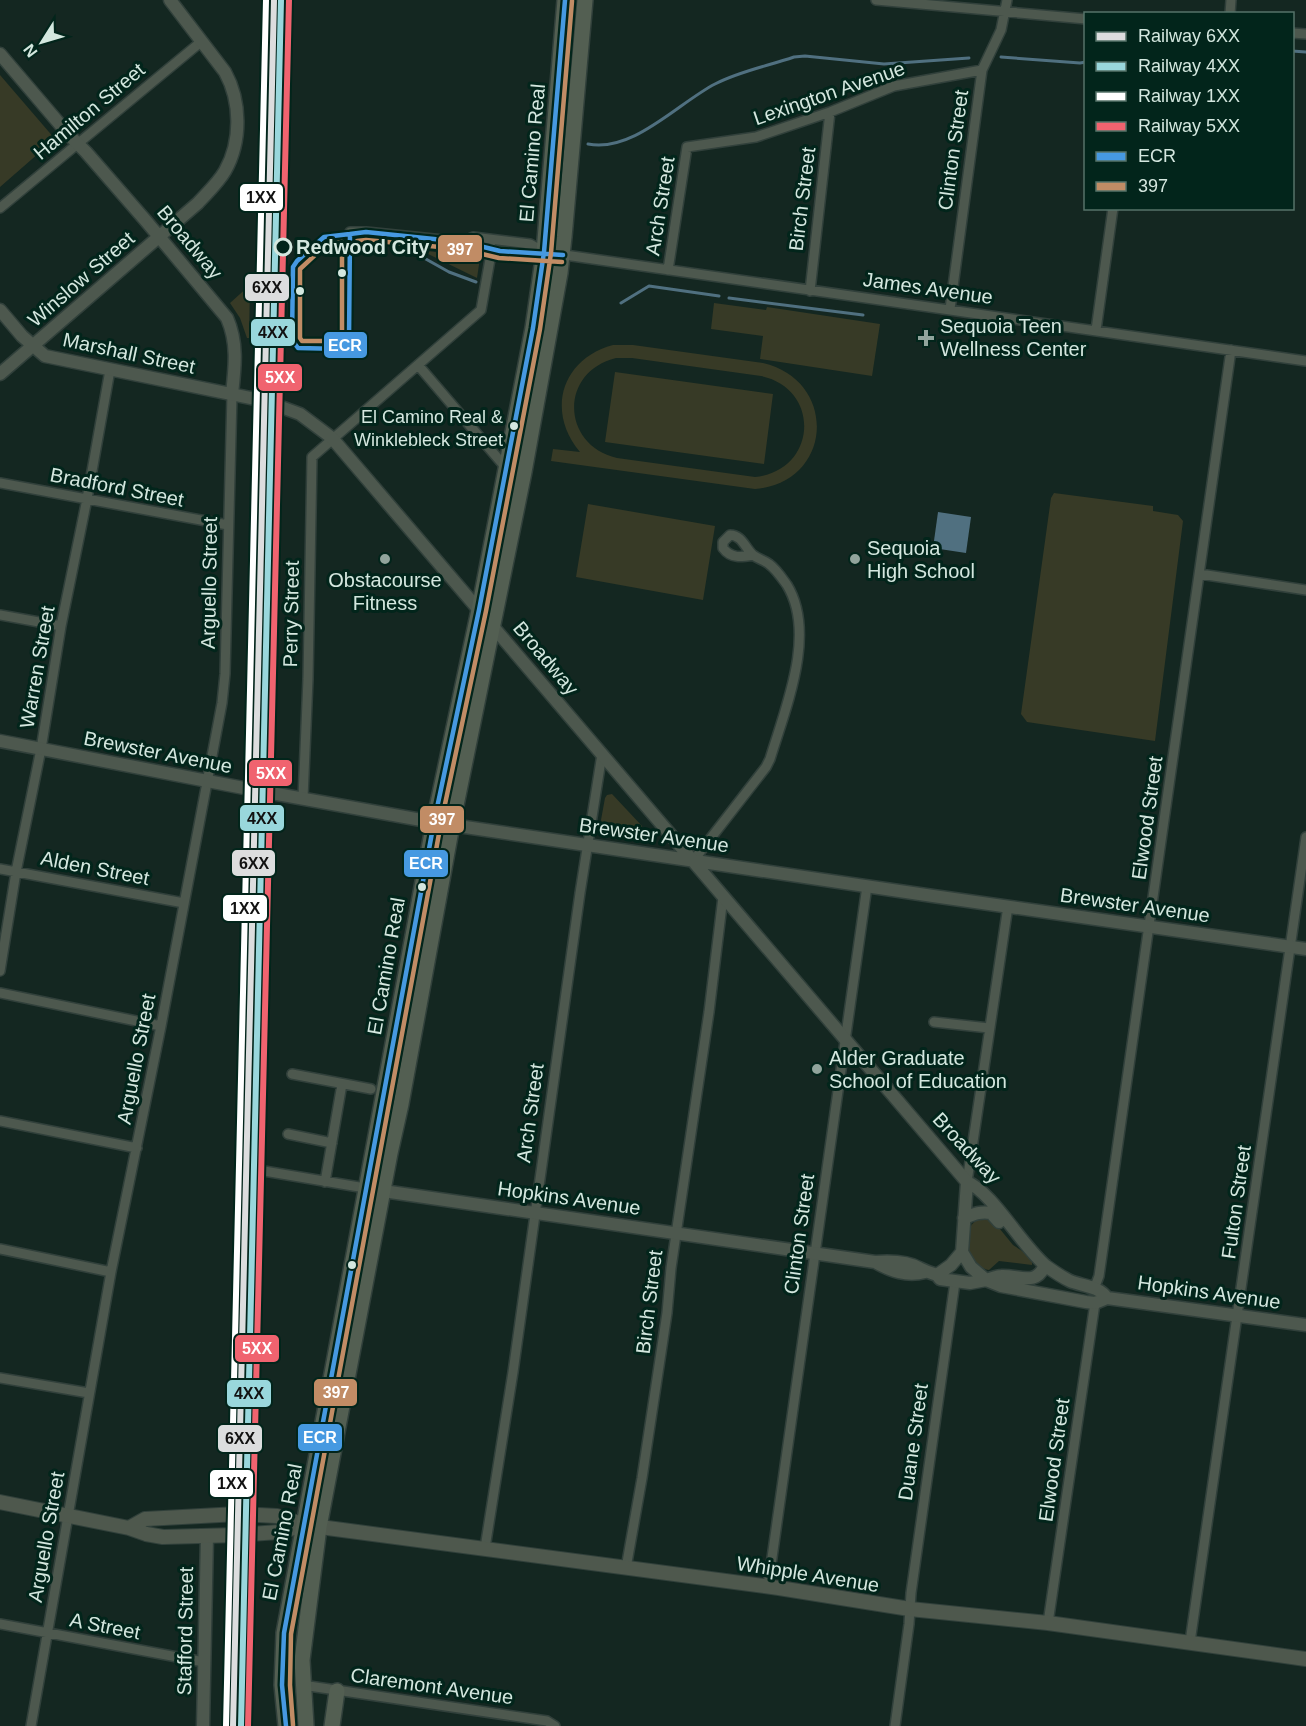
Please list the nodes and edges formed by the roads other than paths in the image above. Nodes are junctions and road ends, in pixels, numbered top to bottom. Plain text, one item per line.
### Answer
1 (170, 0) edge
2 (565, 0) edge
3 (585, 0) edge
4 (876, 0) edge
5 (1007, 0) edge
6 (1005, 12) junction
7 (1084, 19) edge
8 (202, 41) junction
9 (0, 54) edge
10 (982, 70) junction
11 (830, 112) junction
12 (77, 144) junction
13 (687, 147) joint
14 (0, 208) edge
15 (1113, 210) edge
16 (350, 232) dead end
17 (159, 237) junction
18 (463, 242) junction
19 (492, 248) junction
20 (544, 252) junction
21 (563, 255) junction
22 (668, 270) junction
23 (810, 291) junction
24 (950, 309) junction
25 (0, 310) edge
26 (1096, 330) junction
27 (32, 346) junction
28 (1231, 350) junction
29 (1306, 361) edge
30 (418, 365) junction
31 (110, 370) junction
32 (0, 374) edge
33 (232, 394) junction
34 (332, 438) junction
35 (507, 469) junction
36 (0, 483) edge
37 (87, 499) junction
38 (228, 525) junction
39 (753, 555) dead end
40 (1200, 574) junction
41 (1306, 590) edge
42 (479, 610) junction
43 (0, 615) edge
44 (61, 626) junction
45 (493, 626) junction
46 (0, 741) edge
47 (41, 749) junction
48 (602, 754) junction
49 (209, 781) junction
50 (303, 798) junction
51 (434, 822) junction
52 (452, 825) junction
53 (1306, 837) edge
54 (587, 845) junction
55 (693, 861) junction
56 (0, 869) edge
57 (16, 872) junction
58 (867, 886) junction
59 (723, 897) junction
60 (184, 903) junction
61 (1008, 906) junction
62 (1150, 927) junction
63 (1291, 947) junction
64 (1306, 949) edge
65 (0, 971) edge
66 (0, 993) edge
67 (934, 1022) dead end
68 (161, 1026) junction
69 (989, 1028) junction
70 (846, 1039) junction
71 (292, 1074) dead end
72 (342, 1084) junction
73 (371, 1089) dead end
74 (0, 1121) edge
75 (288, 1134) dead end
76 (332, 1143) junction
77 (137, 1148) junction
78 (258, 1170) dead end
79 (325, 1182) junction
80 (967, 1182) junction
81 (366, 1188) junction
82 (383, 1191) junction
83 (534, 1212) junction
84 (964, 1218) junction
85 (676, 1233) junction
86 (1018, 1236) junction
87 (0, 1249) edge
88 (962, 1252) junction
89 (814, 1253) junction
90 (1045, 1265) junction
91 (111, 1272) junction
92 (931, 1274) junction
93 (986, 1280) junction
94 (955, 1282) junction
95 (1094, 1289) junction
96 (1061, 1296) junction
97 (1101, 1300) junction
98 (1238, 1316) junction
99 (1306, 1325) edge
100 (0, 1378) edge
101 (88, 1393) junction
102 (0, 1502) edge
103 (68, 1516) junction
104 (312, 1526) junction
105 (129, 1528) junction
106 (207, 1536) junction
107 (485, 1548) junction
108 (626, 1568) junction
109 (768, 1586) junction
110 (910, 1609) junction
111 (1048, 1623) junction
112 (0, 1624) edge
113 (47, 1633) junction
114 (1190, 1642) junction
115 (1306, 1659) edge
116 (204, 1662) junction
117 (302, 1685) junction
118 (337, 1691) junction
119 (31, 1726) edge
120 (203, 1726) edge
121 (286, 1726) edge
122 (306, 1726) edge
123 (332, 1726) edge
124 (555, 1726) edge
125 (895, 1726) edge

1 - 8 street, Winslow Street
2 - 20 main road, El Camino Real
3 - 21 main road, El Camino Real
4 - 6 street
5 - 6 street, Clinton Street
6 - 7 street
6 - 10 street, Clinton Street
8 - 12 street, Hamilton Street
8 - 17 street, Winslow Street
9 - 12 street, Broadway
10 - 11 street, Lexington Avenue
10 - 24 street, Clinton Street
11 - 13 street, Lexington Avenue
11 - 23 street, Birch Street
12 - 14 street, Hamilton Street
12 - 17 street, Broadway
13 - 22 street, Arch Street
15 - 26 street
16 - 18 street, James Avenue
17 - 27 street, Winslow Street
17 - 33 street, Broadway
18 - 19 street, James Avenue
18 - 20 street, James Avenue
19 - 20 street, James Avenue
19 - 30 street, Perry Street
20 - 21 street, James Avenue
20 - 35 main road, El Camino Real
21 - 22 street, James Avenue
21 - 45 main road, El Camino Real
22 - 23 street, James Avenue
23 - 24 street, James Avenue
24 - 26 street, James Avenue
25 - 27 street, Marshall Street
26 - 28 street, James Avenue
27 - 31 street, Marshall Street
27 - 32 street, Winslow Street
28 - 29 street, James Avenue
28 - 40 street, Elwood Street
30 - 34 street, Perry Street
30 - 35 street
31 - 33 street, Marshall Street
31 - 37 street, Warren Street
33 - 34 street, Broadway
33 - 38 street, Arguello Street
34 - 42 street, Broadway
34 - 50 street, Perry Street
35 - 42 main road, El Camino Real
36 - 37 street, Bradford Street
37 - 38 street, Bradford Street
37 - 44 street, Warren Street
38 - 49 street, Arguello Street
39 - 55 street
40 - 41 street
40 - 62 street, Elwood Street
42 - 45 street, Broadway
42 - 51 main road, El Camino Real
43 - 44 street
44 - 47 street, Warren Street
45 - 48 street, Broadway
45 - 52 main road, El Camino Real
46 - 47 street, Brewster Avenue
47 - 49 street, Brewster Avenue
47 - 57 street, Warren Street
48 - 54 street, Arch Street
48 - 55 street, Broadway
49 - 50 street, Brewster Avenue
49 - 60 street, Arguello Street
50 - 51 street, Brewster Avenue
51 - 52 street, Brewster Avenue
51 - 81 main road, El Camino Real
52 - 54 street, Brewster Avenue
52 - 82 main road, El Camino Real
53 - 63 street, Fulton Street
54 - 55 street, Brewster Avenue
54 - 83 street, Arch Street
55 - 58 street, Brewster Avenue
55 - 59 street, Broadway
56 - 57 street, Alden Street
57 - 60 street, Alden Street
57 - 65 street, Warren Street
58 - 61 street, Brewster Avenue
58 - 70 street, Clinton Street
59 - 70 street, Broadway
59 - 85 street, Birch Street
60 - 68 street, Arguello Street
61 - 62 street, Brewster Avenue
61 - 69 street
62 - 63 street, Brewster Avenue
62 - 95 street, Elwood Street
63 - 64 street, Brewster Avenue
63 - 98 street, Fulton Street
66 - 68 street
67 - 69 street
68 - 77 street, Arguello Street
69 - 80 street
70 - 80 street, Broadway
70 - 89 street, Clinton Street
71 - 72 street
72 - 73 street
72 - 76 street
74 - 77 street
75 - 76 street
76 - 79 street
77 - 91 street, Arguello Street
78 - 79 street, Hopkins Avenue
79 - 81 street, Hopkins Avenue
80 - 84 street
80 - 86 street, Broadway
81 - 82 street, Hopkins Avenue
81 - 104 main road, El Camino Real
82 - 83 street, Hopkins Avenue
82 - 104 main road, El Camino Real
83 - 85 street, Hopkins Avenue
83 - 107 street, Arch Street
84 - 86 street
84 - 88 street
85 - 89 street, Hopkins Avenue
85 - 108 street, Birch Street
86 - 90 street, Broadway
87 - 91 street
88 - 92 street
88 - 93 street
89 - 92 street, Hopkins Avenue
89 - 109 street, Clinton Street
90 - 93 street, Hopkins Avenue
90 - 95 street, Broadway
91 - 101 street, Arguello Street
92 - 94 street, Hopkins Avenue
93 - 94 street, Hopkins Avenue
93 - 96 street, Hopkins Avenue
94 - 110 street, Duane Street
95 - 96 street
95 - 97 street, Hopkins Avenue
96 - 97 street, Hopkins Avenue
97 - 98 street, Hopkins Avenue
97 - 111 street, Elwood Street
98 - 99 street, Hopkins Avenue
98 - 114 street, Fulton Street
100 - 101 street
101 - 103 street, Arguello Street
102 - 103 main road, Whipple Avenue
103 - 105 main road, Whipple Avenue
103 - 113 street, Arguello Street
104 - 105 main road, Whipple Avenue
104 - 106 main road, Whipple Avenue
104 - 107 main road, Whipple Avenue
104 - 117 main road, El Camino Real
104 - 121 main road, El Camino Real
105 - 106 main road, Whipple Avenue
106 - 116 street, Stafford Street
107 - 108 main road, Whipple Avenue
108 - 109 main road, Whipple Avenue
109 - 110 main road, Whipple Avenue
110 - 111 main road, Whipple Avenue
110 - 125 street, Duane Street
111 - 114 main road, Whipple Avenue
112 - 113 street, A Street
113 - 116 street, A Street
113 - 119 street, Arguello Street
114 - 115 main road, Whipple Avenue
116 - 120 street, Stafford Street
117 - 118 street, Claremont Avenue
117 - 122 main road, El Camino Real
118 - 123 main road
118 - 124 street, Claremont Avenue

